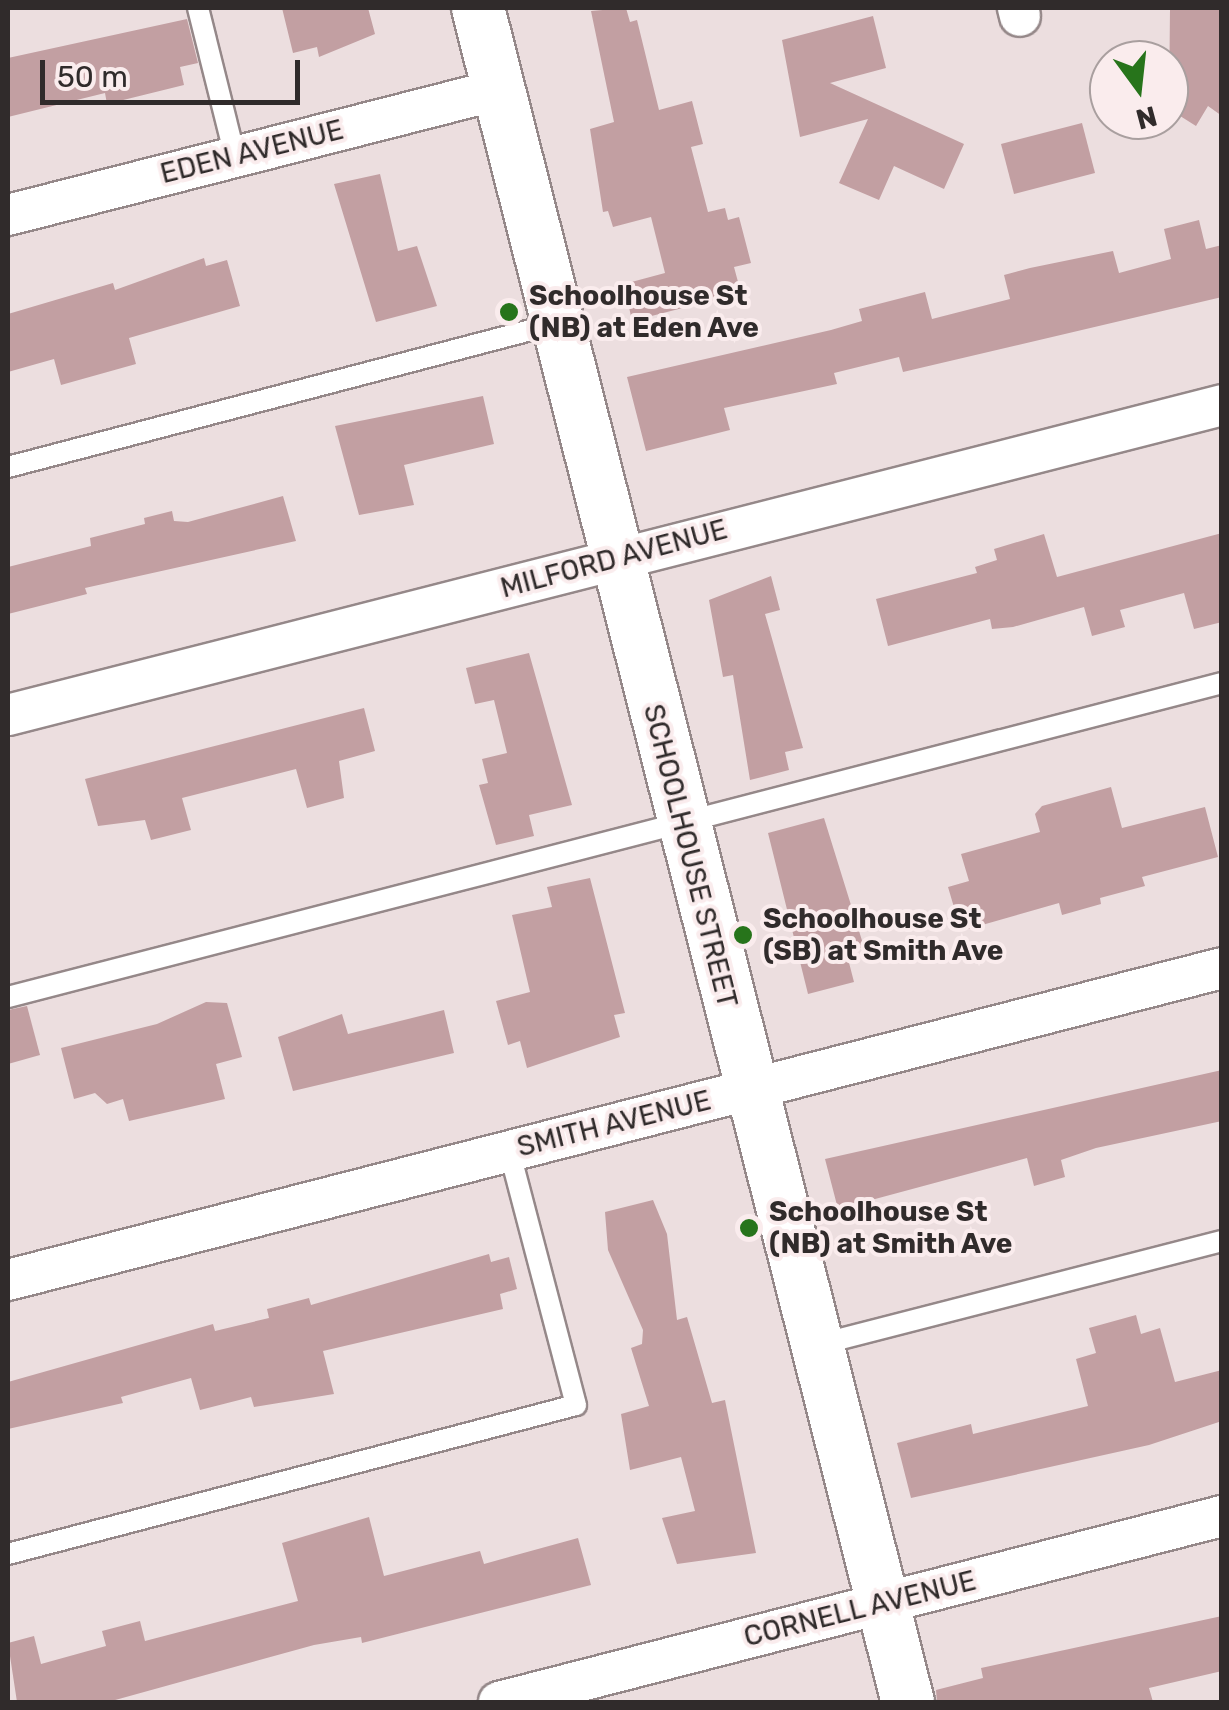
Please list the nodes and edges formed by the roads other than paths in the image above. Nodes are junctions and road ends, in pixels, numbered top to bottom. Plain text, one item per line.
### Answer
1 (198, 8) edge
2 (478, 8) edge
3 (497, 90) junction
4 (235, 156) junction
5 (8, 215) edge
6 (554, 324) junction
7 (1222, 404) edge
8 (8, 467) edge
9 (613, 560) junction
10 (1222, 682) edge
11 (8, 715) edge
12 (684, 824) junction
13 (1222, 968) edge
14 (8, 997) edge
15 (748, 1090) junction
16 (509, 1150) junction
17 (1222, 1242) edge
18 (8, 1280) edge
19 (814, 1346) junction
20 (1222, 1516) edge
21 (8, 1554) edge
22 (883, 1603) junction
23 (499, 1702) edge
24 (908, 1702) edge

1 - 4 lane
2 - 3 street, SCHOOLHOUSE STREET
3 - 4 street, EDEN AVENUE
3 - 6 street, SCHOOLHOUSE STREET
4 - 5 street, EDEN AVENUE
6 - 8 lane
6 - 9 street, SCHOOLHOUSE STREET
7 - 9 street, MILFORD AVENUE
9 - 11 street, MILFORD AVENUE
9 - 12 street, SCHOOLHOUSE STREET
10 - 12 lane
12 - 14 lane
12 - 15 street, SCHOOLHOUSE STREET
13 - 15 street, SMITH AVENUE
15 - 16 street, SMITH AVENUE
15 - 19 street, SCHOOLHOUSE STREET
16 - 18 street, SMITH AVENUE
16 - 21 lane
17 - 19 lane
19 - 22 street, SCHOOLHOUSE STREET
20 - 22 street, CORNELL AVENUE
22 - 23 street, CORNELL AVENUE
22 - 24 street, SCHOOLHOUSE STREET

